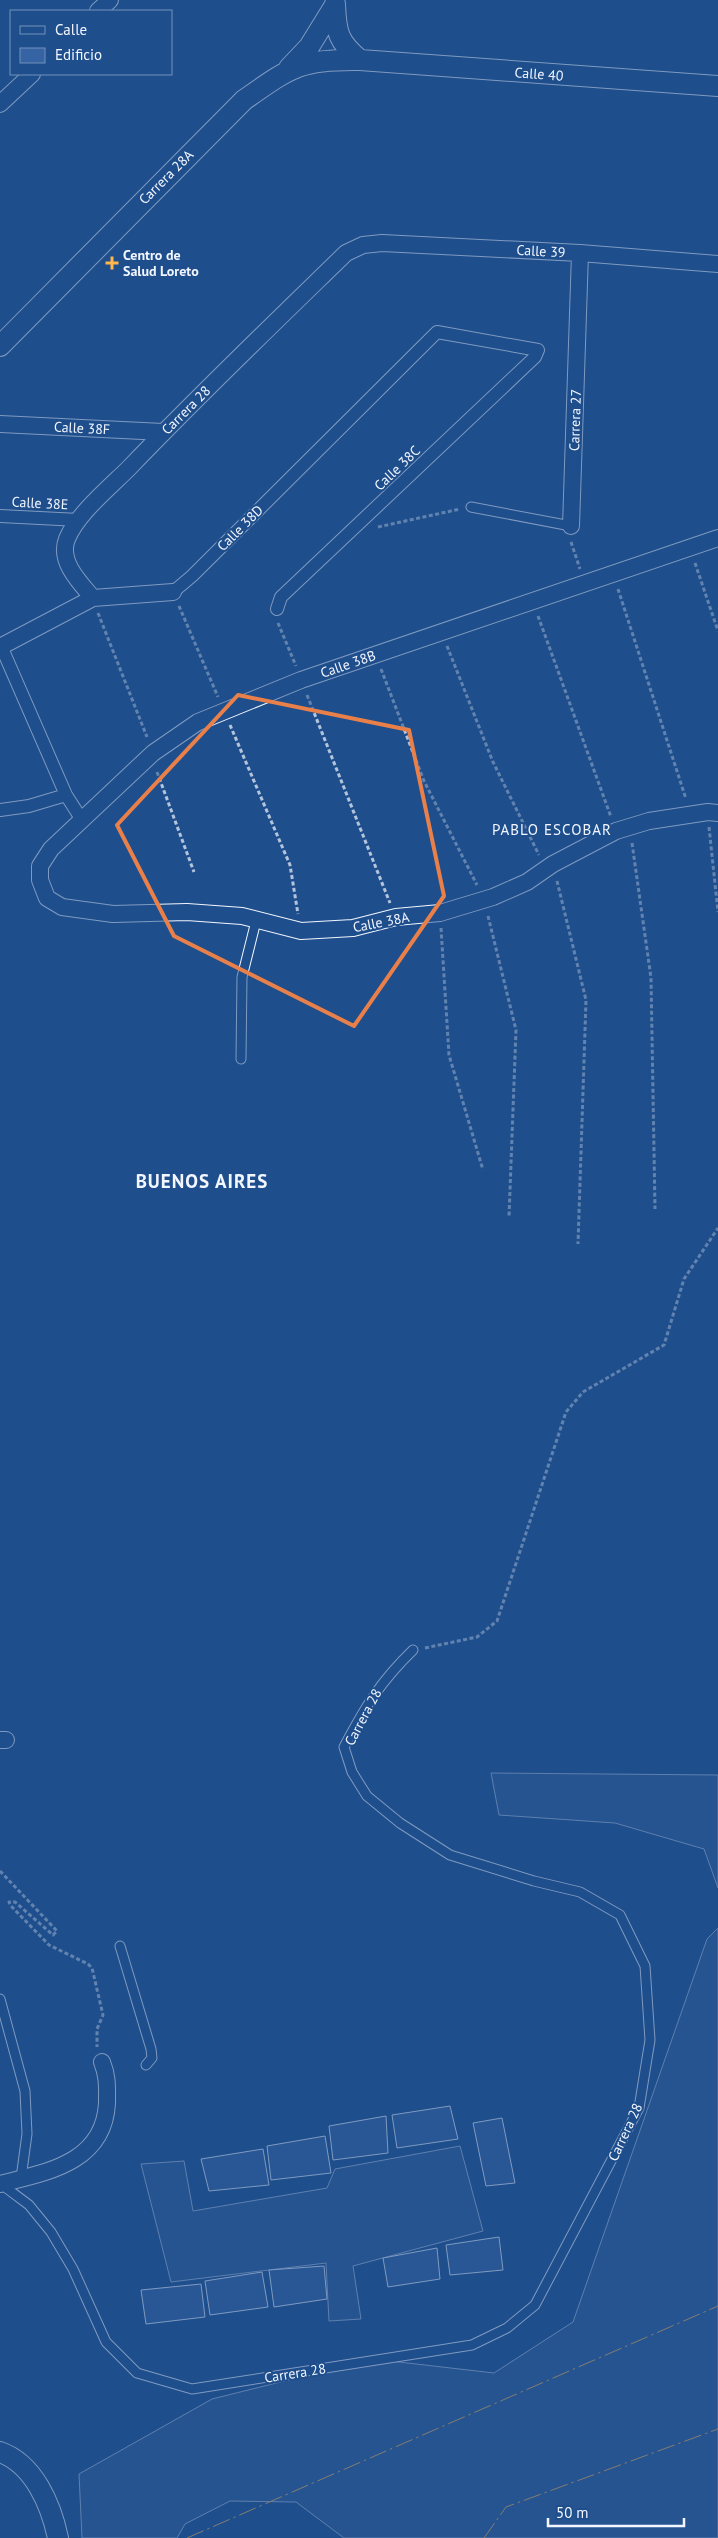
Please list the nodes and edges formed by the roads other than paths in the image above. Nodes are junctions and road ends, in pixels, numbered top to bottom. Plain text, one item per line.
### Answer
1 (110, 0) edge
2 (335, 3) edge
3 (99, 10) edge
4 (360, 60) junction
5 (288, 69) junction
6 (31, 75) edge
7 (718, 86) edge
8 (0, 104) edge
9 (364, 244) joint
10 (580, 253) junction
11 (718, 264) edge
12 (437, 332) joint
13 (0, 346) edge
14 (0, 424) edge
15 (163, 432) junction
16 (470, 507) road end
17 (0, 516) edge
18 (79, 520) junction
19 (571, 526) joint
20 (718, 538) edge
21 (173, 592) joint
22 (93, 598) junction
23 (277, 608) road end
24 (0, 646) edge
25 (66, 795) junction
26 (0, 810) edge
27 (713, 812) edge
28 (82, 820) junction
29 (40, 880) joint
30 (256, 921) junction
31 (241, 1059) dead end
32 (412, 1650) road end
33 (120, 1946) dead end
34 (0, 1999) edge
35 (102, 2062) road end
36 (146, 2065) dead end
37 (21, 2178) junction
38 (0, 2184) edge
39 (0, 2452) edge
40 (58, 2538) edge

1 - 3 street
2 - 4 street
2 - 5 street
4 - 5 street, Carrera 28A
4 - 7 street, Calle 40
5 - 13 street, Carrera 28A
6 - 8 street
9 - 10 street, Calle 39
9 - 15 street, Carrera 28
10 - 11 street, Calle 39
10 - 19 street, Carrera 27
12 - 21 street, Calle 38D
12 - 23 street, Calle 38C
14 - 15 street, Calle 38F
15 - 18 street, Carrera 28
16 - 19 lane
17 - 18 street, Calle 38E
18 - 22 street, Carrera 28
20 - 28 street, Calle 38B
21 - 22 street
22 - 24 street
24 - 25 street
25 - 26 street
25 - 28 street
27 - 30 street, Calle 38A
28 - 29 street, Calle 38B
29 - 30 street, Calle 38A
30 - 31 lane
32 - 38 lane, Carrera 28
33 - 36 lane
34 - 37 lane
35 - 37 street
37 - 38 street
39 - 40 street

